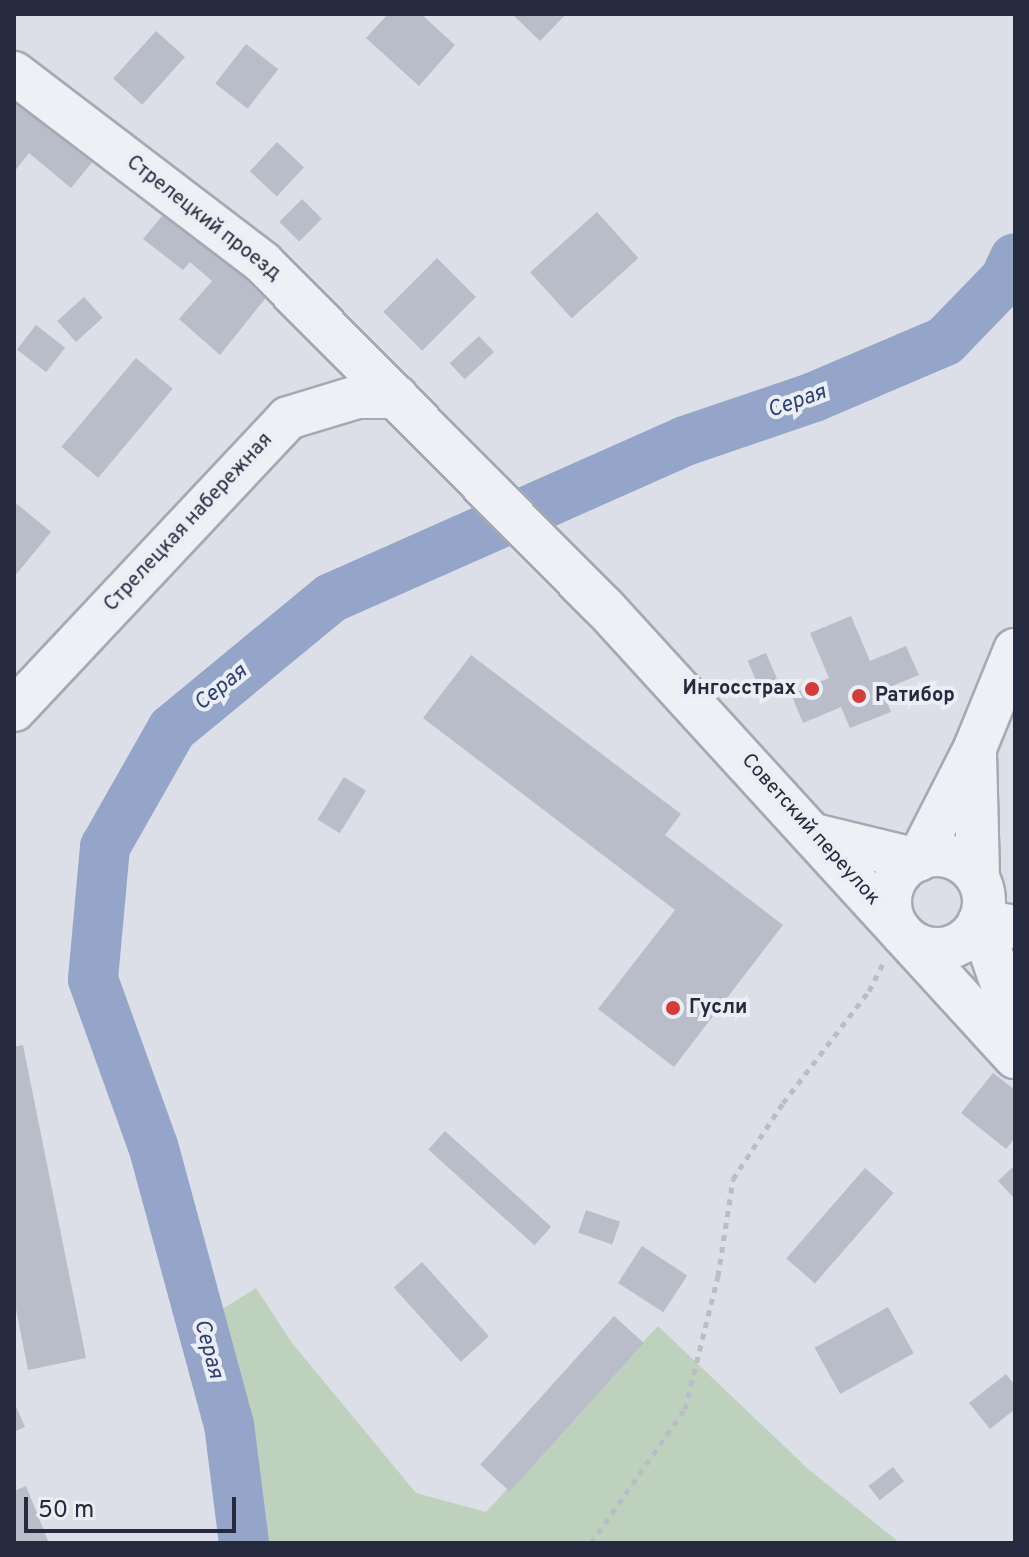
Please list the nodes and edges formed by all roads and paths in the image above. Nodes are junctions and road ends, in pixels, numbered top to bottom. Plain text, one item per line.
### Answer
1 (14, 73) edge
2 (397, 397) junction
3 (449, 446) joint
4 (1015, 650) edge
5 (14, 710) edge
6 (975, 748) junction
7 (818, 836) junction
8 (918, 860) junction
9 (978, 879) junction
10 (998, 924) edge
11 (900, 930) junction
12 (1015, 1022) edge
13 (1015, 1057) edge
14 (591, 1543) edge

1 - 2 street, Стрелецкий проезд
2 - 3 street, Стрелецкий проезд
2 - 5 street, Стрелецкая набережная
3 - 7 street, Советский переулок
4 - 6 street
6 - 8 street
6 - 9 street
7 - 8 street
7 - 11 street, Советский переулок
8 - 9 street
8 - 11 street
9 - 10 street
10 - 11 street
10 - 12 street
11 - 13 street, Советский переулок
11 - 14 path

